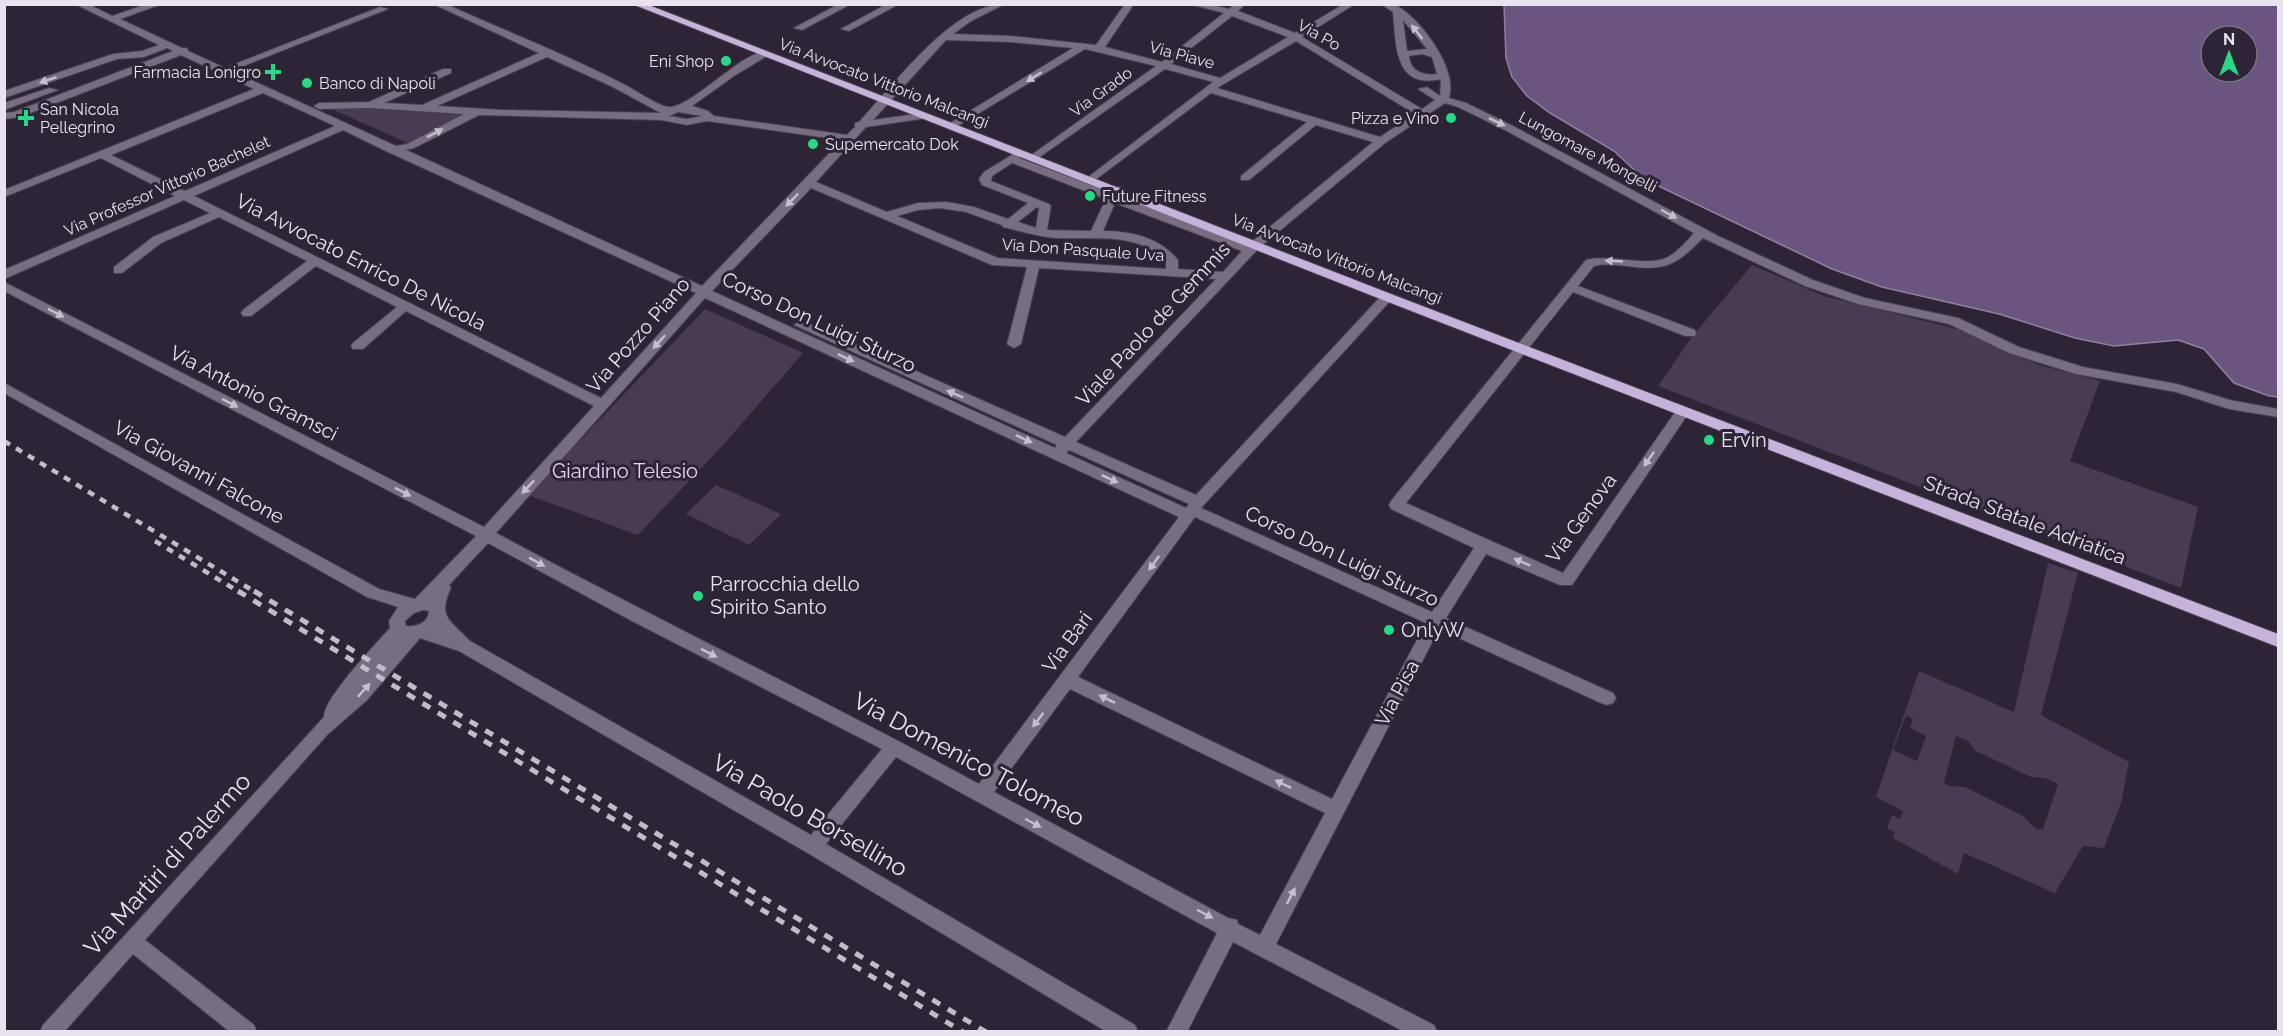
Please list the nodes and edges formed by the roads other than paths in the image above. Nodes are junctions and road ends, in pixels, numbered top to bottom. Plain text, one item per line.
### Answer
1 (80, 4) edge
2 (102, 4) edge
3 (158, 4) edge
4 (372, 4) edge
5 (396, 4) edge
6 (437, 4) edge
7 (636, 4) edge
8 (847, 4) edge
9 (895, 4) edge
10 (1001, 4) edge
11 (1130, 4) edge
12 (1193, 4) edge
13 (1241, 4) edge
14 (1351, 4) edge
15 (1385, 4) edge
16 (383, 9) junction
17 (1397, 9) junction
18 (1231, 12) junction
19 (124, 15) junction
20 (111, 19) junction
21 (799, 28) dead end
22 (846, 29) dead end
23 (943, 37) junction
24 (1296, 38) junction
25 (167, 45) junction
26 (180, 46) junction
27 (1084, 46) junction
28 (1099, 48) junction
29 (144, 54) junction
30 (546, 54) junction
31 (764, 54) junction
32 (1436, 55) junction
33 (1403, 58) junction
34 (1164, 65) junction
35 (235, 66) junction
36 (1442, 66) junction
37 (83, 68) junction
38 (1409, 70) junction
39 (447, 71) dead end
40 (96, 74) junction
41 (107, 79) junction
42 (1221, 81) junction
43 (273, 84) junction
44 (261, 89) junction
45 (1209, 89) junction
46 (1423, 89) junction
47 (4, 95) edge
48 (1444, 99) junction
49 (883, 101) junction
50 (370, 105) junction
51 (319, 106) junction
52 (4, 107) edge
53 (423, 108) junction
54 (682, 109) junction
55 (477, 112) junction
56 (1421, 112) junction
57 (665, 115) junction
58 (4, 116) edge
59 (923, 116) junction
60 (708, 118) junction
61 (1314, 121) junction
62 (860, 125) junction
63 (343, 126) junction
64 (951, 127) junction
65 (848, 138) junction
66 (1382, 141) junction
67 (410, 147) junction
68 (392, 150) junction
69 (101, 154) junction
70 (1016, 156) junction
71 (1034, 158) junction
72 (1245, 178) dead end
73 (1091, 180) junction
74 (809, 183) junction
75 (4, 194) edge
76 (1114, 194) junction
77 (185, 196) junction
78 (1035, 203) junction
79 (219, 213) junction
80 (889, 215) junction
81 (1007, 225) junction
82 (1702, 232) junction
83 (1041, 233) junction
84 (1096, 233) junction
85 (1252, 248) junction
86 (315, 261) junction
87 (1033, 266) junction
88 (118, 270) dead end
89 (1172, 272) junction
90 (4, 275) edge
91 (1226, 276) junction
92 (4, 286) edge
93 (1570, 288) junction
94 (707, 289) junction
95 (1387, 297) junction
96 (405, 306) junction
97 (247, 314) dead end
98 (1690, 333) dead end
99 (1014, 344) dead end
100 (358, 346) dead end
101 (1526, 350) junction
102 (4, 387) edge
103 (604, 405) junction
104 (1683, 411) junction
105 (2278, 413) edge
106 (1757, 439) joint
107 (1062, 449) junction
108 (1193, 509) junction
109 (485, 534) junction
110 (1483, 546) junction
111 (373, 593) junction
112 (426, 609) junction
113 (1435, 621) junction
114 (407, 629) junction
115 (2278, 640) edge
116 (464, 646) junction
117 (1068, 680) junction
118 (1607, 698) dead end
119 (321, 730) joint
120 (894, 747) junction
121 (982, 795) junction
122 (1335, 810) junction
123 (813, 846) junction
124 (1230, 927) junction
125 (131, 941) junction
126 (1264, 948) junction
127 (50, 1032) edge
128 (247, 1032) edge
129 (1128, 1032) edge
130 (1176, 1032) edge
131 (1427, 1032) edge

1 - 20 street
2 - 19 street, Corso Don Luigi Sturzo
3 - 19 street
4 - 16 street
5 - 16 street
6 - 30 street
7 - 31 main road, Via Avvocato Vittorio Malcangi
8 - 21 street
9 - 22 street
10 - 23 street, Via Pozzo Piano
11 - 28 street
12 - 18 street, Via Po
13 - 18 street, Via Grado
14 - 24 street
15 - 17 street
16 - 35 street
32 -> 17 street
17 - 33 street
18 - 24 street, Via Po
18 - 34 street, Via Grado
19 - 20 street
19 - 26 street, Corso Don Luigi Sturzo
20 - 25 street
23 - 27 street, Via Piave
23 - 49 street, Via Pozzo Piano
24 - 42 street
24 - 56 street, Via Po
25 - 26 street
25 - 29 street
26 - 35 street, Corso Don Luigi Sturzo
26 - 41 street
26 - 44 street, Corso Don Luigi Sturzo
27 - 28 street, Via Piave
27 -> 64 street
28 - 34 street, Via Piave
29 - 37 street
29 - 40 street
30 - 53 street
30 - 57 street
31 - 49 main road, Via Avvocato Vittorio Malcangi
31 - 54 street
32 - 33 street
32 - 36 street
33 - 38 street
34 - 42 street, Via Piave
34 - 71 street, Via Grado
35 - 43 street, Corso Don Luigi Sturzo
36 - 38 street
36 - 48 street
37 - 40 street
37 -> 47 street
38 - 46 street
39 - 50 street
40 - 41 street
40 - 52 street
41 - 58 street
42 - 45 street, Via Piave
43 - 44 street
43 - 51 street, Corso Don Luigi Sturzo
44 - 63 street, Corso Don Luigi Sturzo
44 - 69 street
45 - 61 street, Via Piave
45 - 73 street
46 - 48 street, Lungomare Mongelli
46 - 56 street
48 - 56 street, Viale Paolo de Gemmis
48 -> 82 street, Lungomare Mongelli
49 - 59 main road, Via Avvocato Vittorio Malcangi
49 - 62 street, Via Pozzo Piano
50 - 51 street
50 - 53 street
51 - 67 street, Corso Don Luigi Sturzo
53 - 55 street
54 - 57 street
54 - 60 street
55 - 57 street
67 -> 55 street
56 - 66 street, Viale Paolo de Gemmis
57 - 60 street
59 - 62 street
59 - 64 main road, Via Avvocato Vittorio Malcangi
60 - 65 street
61 - 66 street, Via Piave
61 - 72 street
62 - 65 street, Via Pozzo Piano
63 - 68 street, Corso Don Luigi Sturzo
63 - 77 street, Via Professor Vittorio Bachelet
64 - 70 main road, Via Avvocato Vittorio Malcangi
65 - 74 street, Via Pozzo Piano
66 - 85 street, Viale Paolo de Gemmis
67 - 68 street
67 - 94 street, Corso Don Luigi Sturzo
68 - 94 street, Corso Don Luigi Sturzo
69 - 75 street
69 - 77 street, Via Avvocato Enrico De Nicola
70 - 71 main road, Via Avvocato Vittorio Malcangi
70 - 76 street, Via Avvocato Vittorio Malcangi
70 - 78 street
71 - 73 main road, Via Avvocato Vittorio Malcangi
73 - 76 main road, Via Avvocato Vittorio Malcangi
74 - 80 street, Via Don Pasquale Uva
74 -> 94 street, Via Pozzo Piano
76 - 84 street
76 - 85 street, Via Avvocato Vittorio Malcangi
77 - 79 street, Via Avvocato Enrico De Nicola
77 - 90 street, Via Professor Vittorio Bachelet
78 - 81 street
78 - 83 street
79 - 86 street, Via Avvocato Enrico De Nicola
79 - 88 street
80 - 81 street
80 - 87 street, Via Don Pasquale Uva
81 - 83 street
82 -> 93 street
82 - 105 street, Lungomare Mongelli
83 - 84 street
84 - 89 street
85 - 91 street, Viale Paolo de Gemmis
85 - 95 main road, Via Avvocato Vittorio Malcangi
86 - 96 street, Via Avvocato Enrico De Nicola
86 - 97 street
87 - 89 street, Via Don Pasquale Uva
87 - 99 street
89 - 91 street, Via Don Pasquale Uva
91 - 107 street, Viale Paolo de Gemmis
92 -> 109 street, Via Antonio Gramsci
93 - 98 street
93 - 101 street
94 -> 103 street, Via Pozzo Piano
94 - 107 street, Corso Don Luigi Sturzo
95 - 101 main road, Via Avvocato Vittorio Malcangi
95 - 108 street, Via Bari
96 - 100 street
96 - 103 street, Via Avvocato Enrico De Nicola
101 - 104 main road, Via Avvocato Vittorio Malcangi
101 - 110 street
102 - 111 street, Via Giovanni Falcone
103 -> 109 street, Via Pozzo Piano
104 - 106 main road, Via Avvocato Vittorio Malcangi
104 -> 110 street, Via Genova
106 - 115 main road, Strada Statale Adriatica
107 - 108 street, Corso Don Luigi Sturzo
108 - 113 street, Corso Don Luigi Sturzo
108 -> 117 street, Via Bari
109 - 112 street, Via Pozzo Piano
109 -> 120 street, Via Domenico Tolomeo
110 - 113 street, Via Pisa
111 - 112 street, Via Giovanni Falcone
111 - 114 street, Via Giovanni Falcone
112 - 114 street, Via Pozzo Piano
112 - 114 street, Via Pozzo Piano
112 - 116 street, Via Paolo Borsellino
113 - 118 street, Corso Don Luigi Sturzo
113 - 122 street, Via Pisa
114 - 116 street, Via Paolo Borsellino
114 - 119 street, Via Pozzo Piano
116 - 123 street, Via Paolo Borsellino
117 -> 121 street, Via Bari
122 -> 117 street
119 - 125 street, Via Martiri di Palermo
120 - 121 street, Via Domenico Tolomeo
120 - 123 street
121 -> 124 street, Via Domenico Tolomeo
126 -> 122 street, Via Pisa
123 - 129 street, Via Paolo Borsellino
124 - 126 street, Via Domenico Tolomeo
124 - 130 street
125 - 127 street, Via Martiri di Palermo
125 - 128 street
126 - 131 street, Via Domenico Tolomeo

